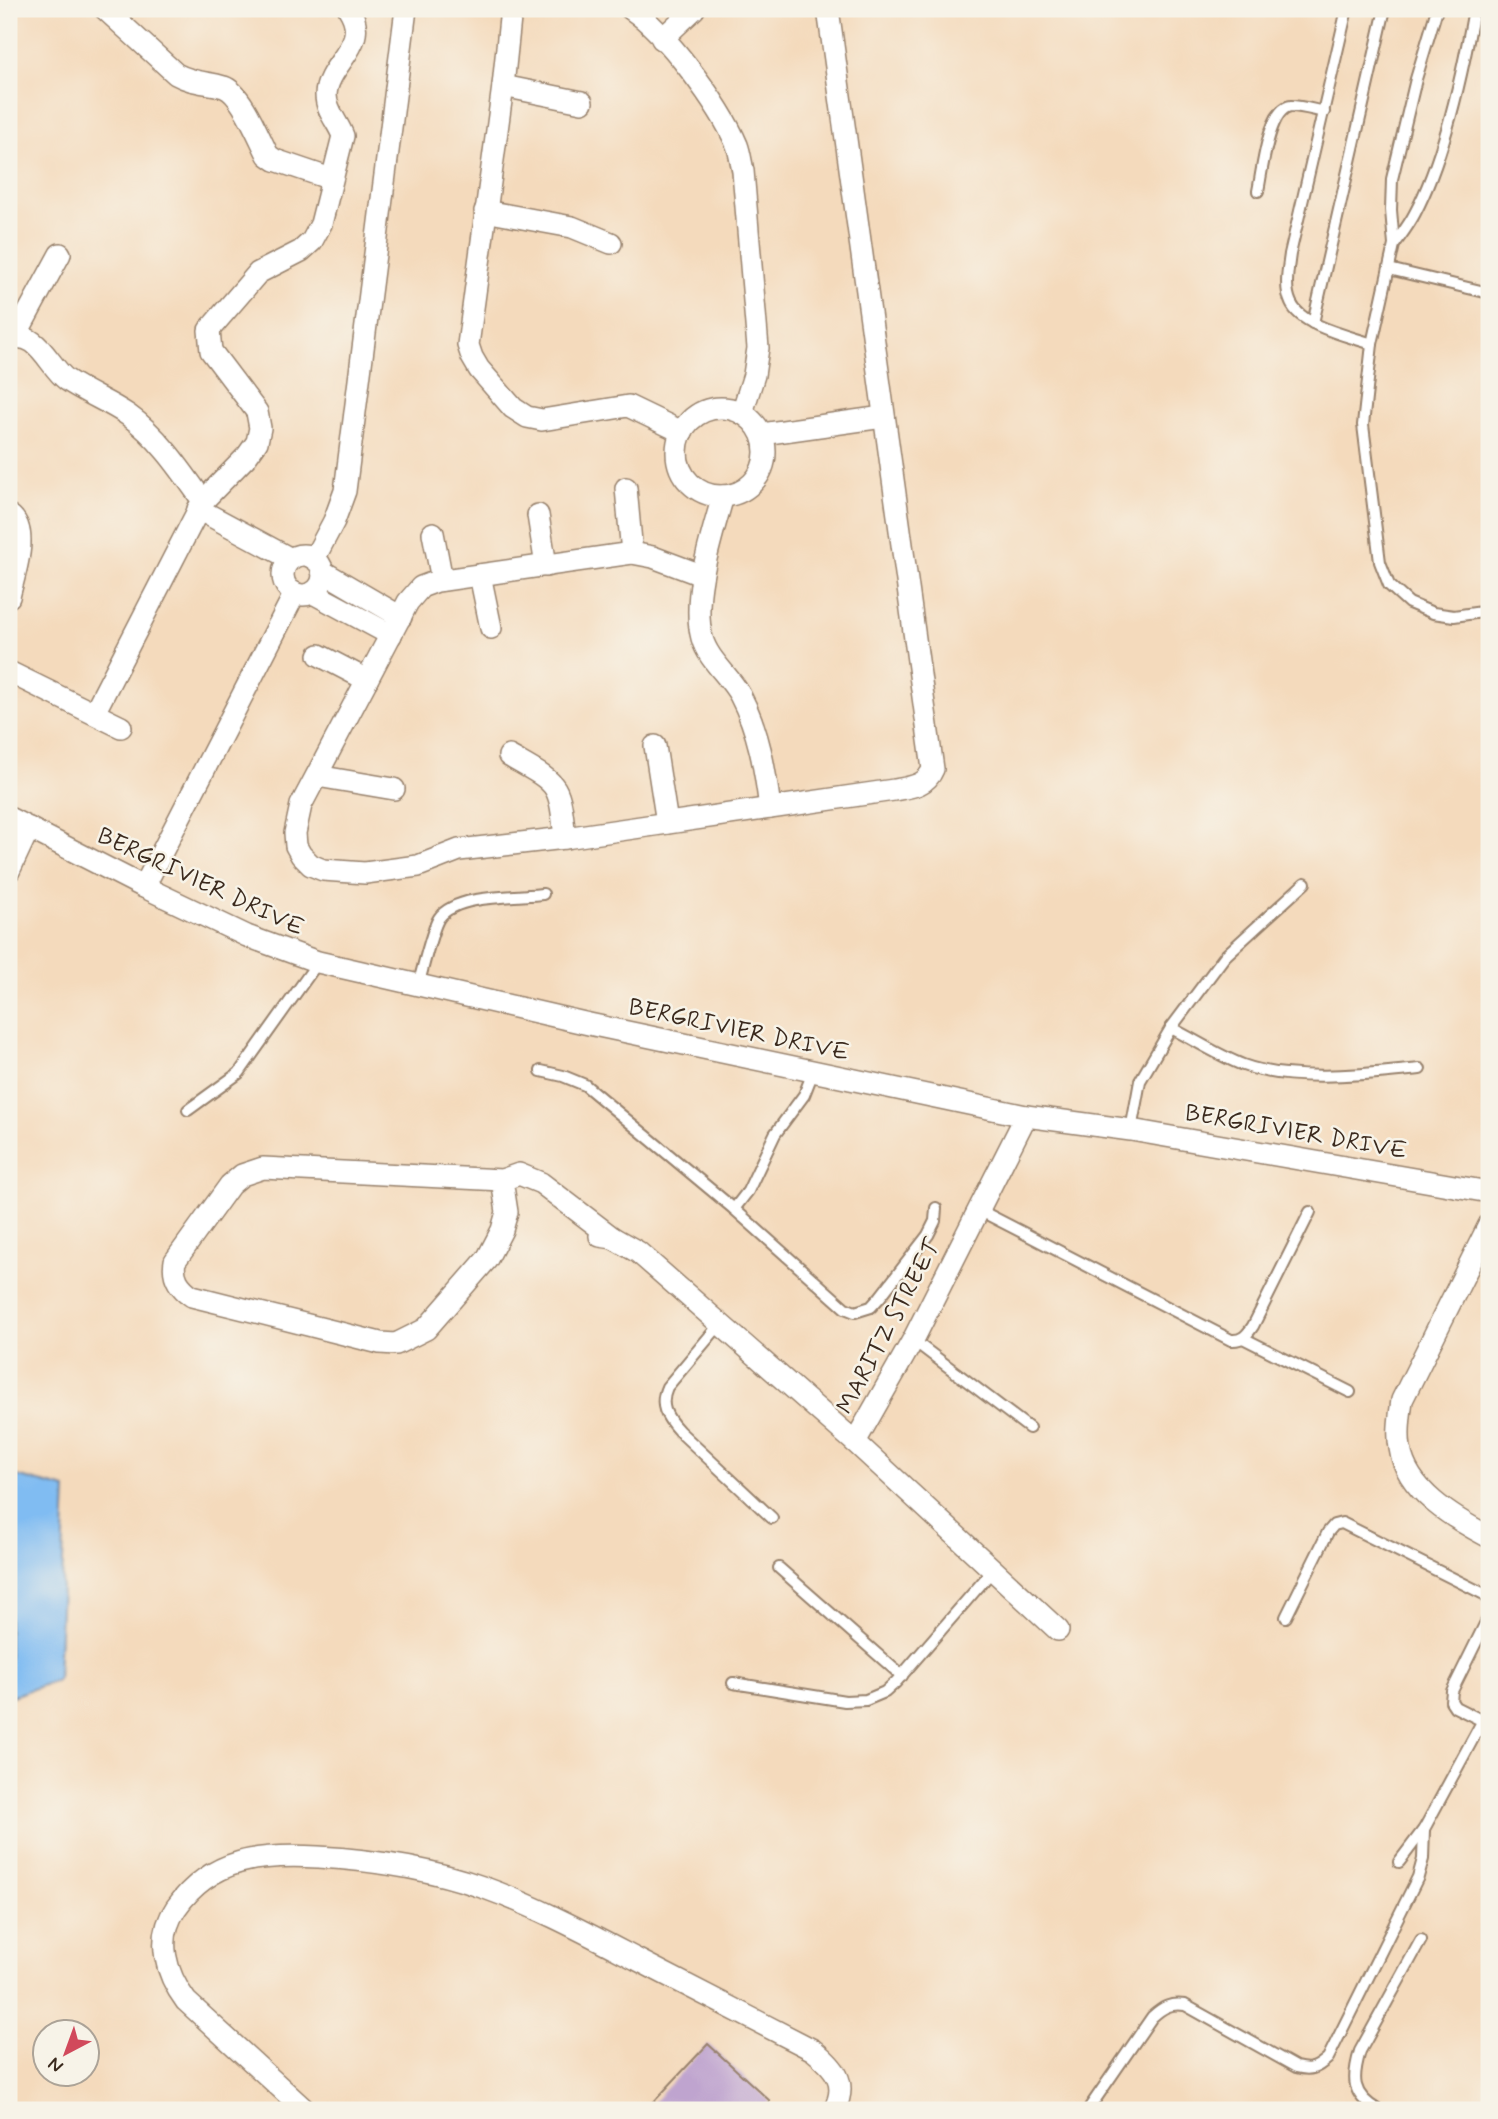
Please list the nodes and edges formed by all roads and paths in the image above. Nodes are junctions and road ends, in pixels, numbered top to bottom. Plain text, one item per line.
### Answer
1 (105, 9) edge
2 (349, 9) edge
3 (406, 9) edge
4 (511, 9) edge
5 (631, 9) edge
6 (694, 9) edge
7 (828, 9) edge
8 (1347, 9) edge
9 (1385, 9) edge
10 (1437, 9) edge
11 (1474, 9) edge
12 (662, 39) junction
13 (503, 86) junction
14 (582, 102) dead end
15 (1324, 112) junction
16 (331, 179) junction
17 (1258, 191) dead end
18 (485, 211) junction
19 (611, 243) dead end
20 (1394, 245) junction
21 (61, 254) dead end
22 (1389, 269) junction
23 (1489, 293) edge
24 (1312, 323) junction
25 (12, 338) edge
26 (1372, 344) junction
27 (742, 413) junction
28 (883, 417) junction
29 (682, 432) junction
30 (762, 433) junction
31 (626, 488) dead end
32 (723, 496) junction
33 (198, 510) junction
34 (9, 515) edge
35 (538, 515) dead end
36 (433, 533) dead end
37 (632, 553) junction
38 (287, 565) junction
39 (318, 565) junction
40 (546, 566) junction
41 (480, 575) junction
42 (701, 575) junction
43 (442, 580) junction
44 (304, 593) junction
45 (9, 597) edge
46 (1489, 611) edge
47 (396, 626) junction
48 (491, 628) dead end
49 (319, 655) dead end
50 (9, 672) edge
51 (367, 680) junction
52 (94, 713) junction
53 (121, 727) dead end
54 (655, 746) dead end
55 (509, 756) dead end
56 (317, 776) junction
57 (394, 789) dead end
58 (770, 808) junction
59 (9, 818) edge
60 (667, 823) junction
61 (29, 828) junction
62 (565, 838) junction
63 (9, 871) edge
64 (1305, 883) dead end
65 (144, 887) junction
66 (543, 894) dead end
67 (318, 962) junction
68 (418, 986) junction
69 (1171, 1028) junction
70 (1420, 1069) dead end
71 (541, 1071) dead end
72 (813, 1072) junction
73 (188, 1110) dead end
74 (1026, 1116) junction
75 (1131, 1129) junction
76 (502, 1180) junction
77 (1489, 1192) edge
78 (936, 1208) dead end
79 (734, 1209) junction
80 (979, 1210) junction
81 (1310, 1212) dead end
82 (1489, 1225) edge
83 (588, 1233) dead end
84 (613, 1238) junction
85 (720, 1324) junction
86 (1243, 1338) junction
87 (913, 1340) junction
88 (1350, 1392) dead end
89 (1029, 1428) dead end
90 (855, 1442) junction
91 (772, 1518) dead end
92 (1489, 1538) edge
93 (779, 1568) dead end
94 (993, 1570) junction
95 (1489, 1600) edge
96 (1489, 1616) edge
97 (1286, 1617) dead end
98 (1058, 1630) dead end
99 (902, 1676) junction
100 (733, 1683) dead end
101 (1489, 1709) edge
102 (1483, 1721) junction
103 (1424, 1829) junction
104 (1399, 1862) dead end
105 (1421, 1940) dead end
106 (1090, 2107) dead end
107 (305, 2110) edge
108 (834, 2110) edge
109 (1378, 2110) edge

1 - 16 street
2 - 16 street
3 - 39 street
4 - 13 street
5 - 12 street
6 - 12 street
7 - 28 street
8 - 15 lane
9 - 24 lane
10 - 20 lane
11 - 20 lane
12 - 27 street
13 - 14 street
13 - 18 street
15 - 17 lane
15 - 24 lane
16 - 33 street
18 - 19 street
18 - 29 street
20 - 22 lane
21 - 25 street
22 - 23 lane
22 - 26 lane
24 - 26 lane
25 - 33 street
26 - 46 lane
27 - 29 street
27 - 30 street
28 - 30 street
28 - 58 street
29 - 32 street
30 - 32 street
31 - 37 street
32 - 42 street
33 - 38 street
33 - 52 street
34 - 45 street
35 - 40 street
36 - 43 street
37 - 40 street
37 - 42 street
38 - 39 street
38 - 44 street
39 - 44 street
39 - 47 street
40 - 41 street
41 - 43 street
41 - 48 street
42 - 58 street
43 - 47 street
44 - 47 street
44 - 65 street
47 - 51 street
49 - 51 street
50 - 52 street
51 - 56 street
52 - 53 street
54 - 60 street
55 - 62 street
56 - 57 street
56 - 62 street
58 - 60 street
59 - 61 street, BERGRIVIER DRIVE
60 - 62 street
61 - 63 street
61 - 65 street, BERGRIVIER DRIVE
64 - 69 lane
65 - 67 street, BERGRIVIER DRIVE
66 - 68 lane
67 - 68 street, BERGRIVIER DRIVE
67 - 73 lane
68 - 72 street, BERGRIVIER DRIVE
69 - 70 lane
69 - 75 lane
71 - 79 lane
72 - 74 street, BERGRIVIER DRIVE
72 - 79 lane
74 - 75 street, BERGRIVIER DRIVE
74 - 80 street, MARITZ STREET
75 - 77 street, BERGRIVIER DRIVE
76 - 76 street
76 - 84 street
78 - 79 lane
80 - 86 lane
80 - 87 street, MARITZ STREET
81 - 86 lane
82 - 92 street
83 - 84 street, MARITZ STREET
84 - 85 street, MARITZ STREET
85 - 90 street, MARITZ STREET
85 - 91 lane
86 - 88 lane
87 - 89 lane
87 - 90 street, MARITZ STREET
90 - 94 street
93 - 99 lane
94 - 98 street
94 - 99 lane
95 - 97 lane
96 - 102 lane
99 - 100 lane
101 - 102 lane
102 - 103 lane
103 - 104 lane
103 - 106 lane
105 - 109 lane
107 - 108 street

